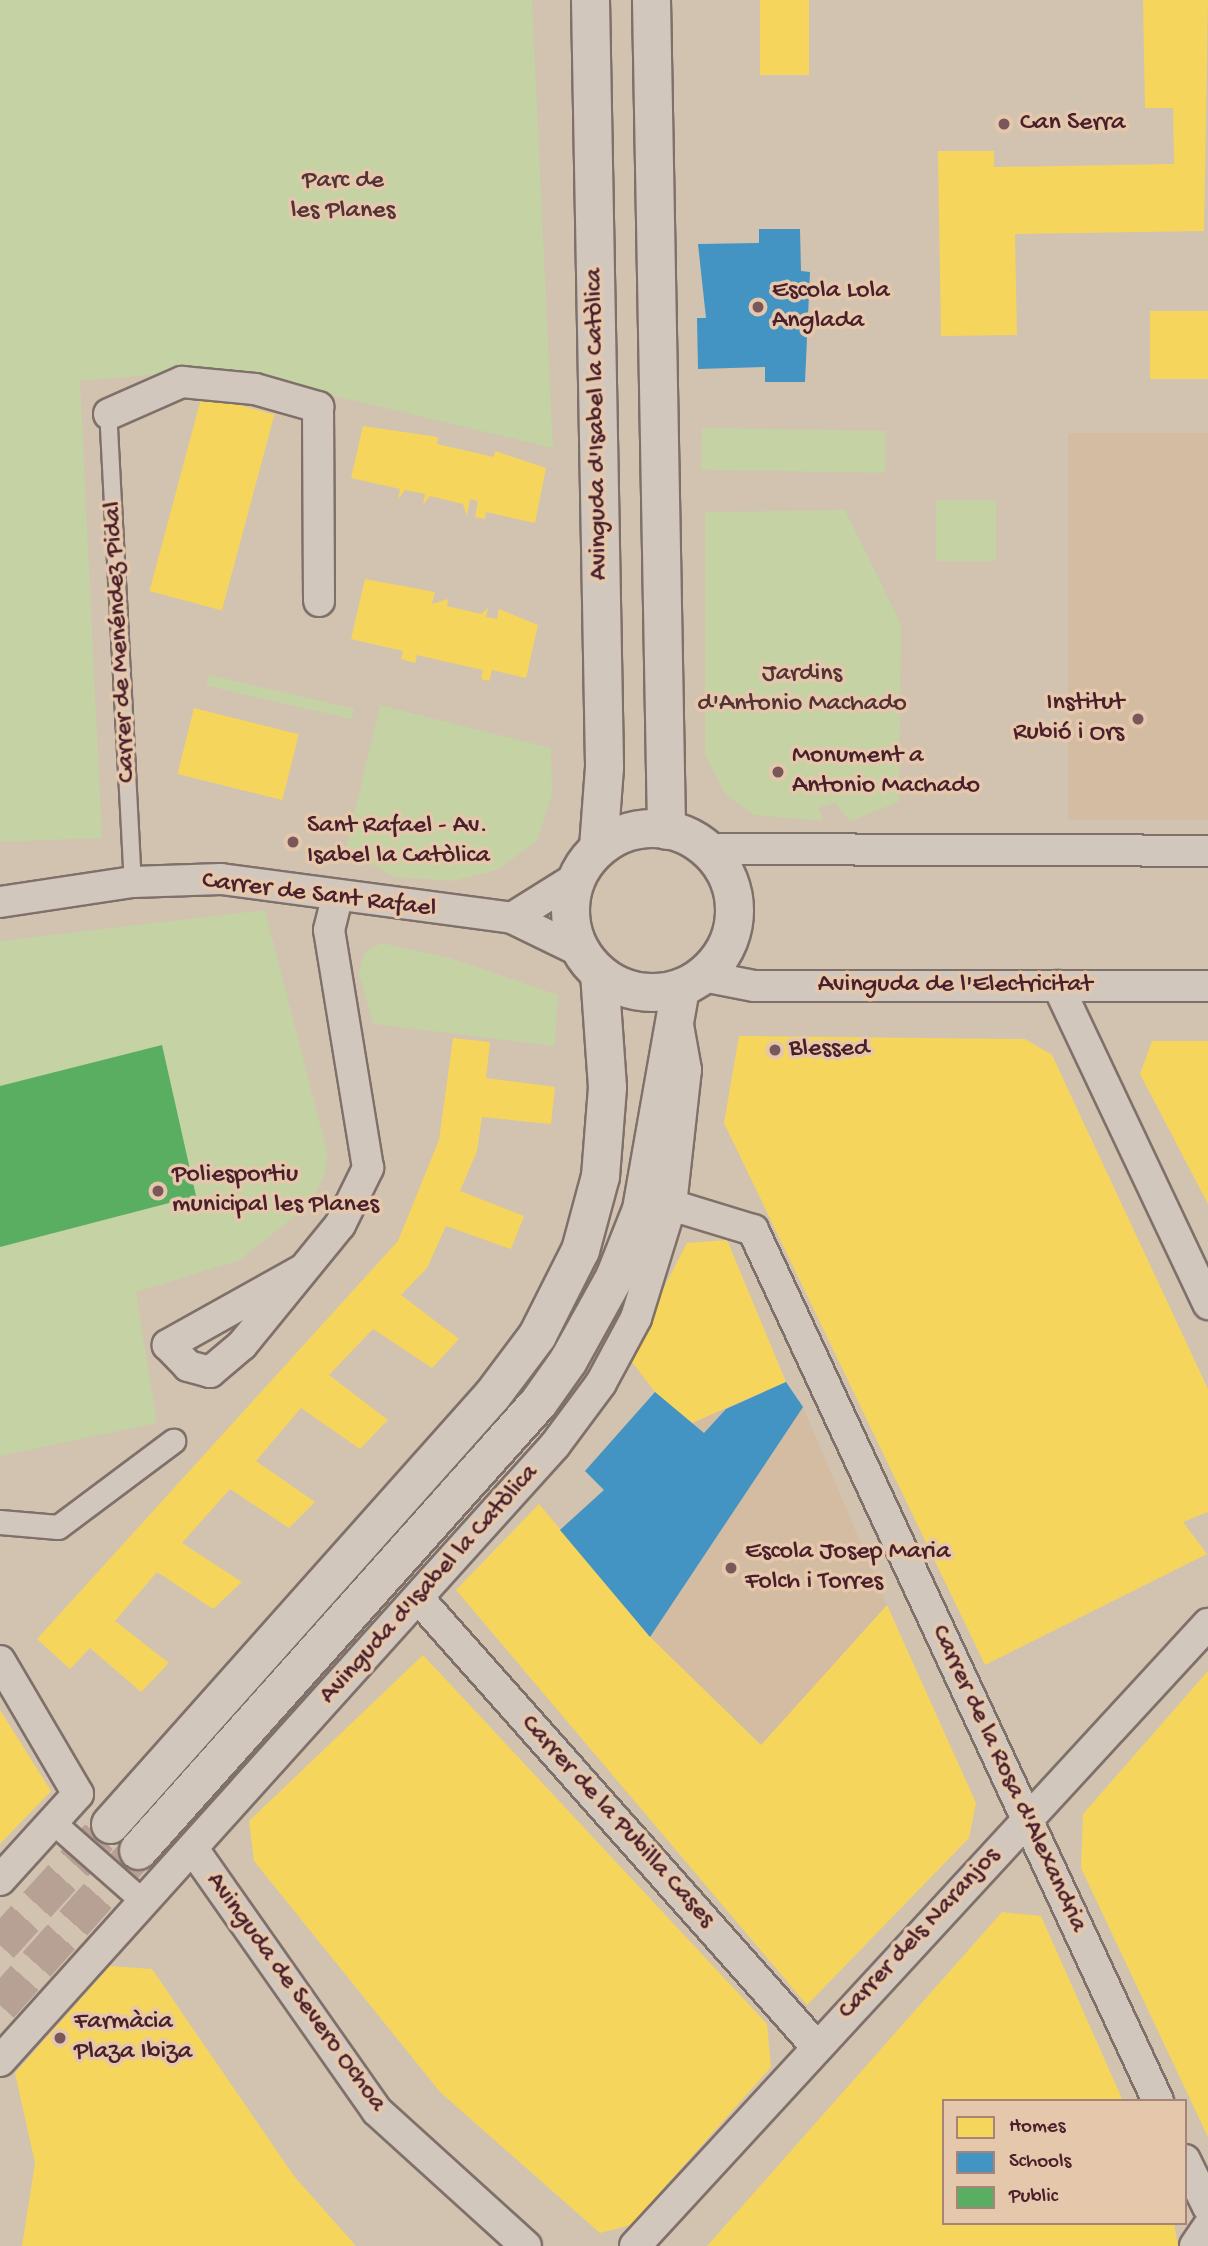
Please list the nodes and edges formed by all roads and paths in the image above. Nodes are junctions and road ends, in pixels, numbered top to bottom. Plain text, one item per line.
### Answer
1 (590, 0) edge
2 (653, 3) edge
3 (108, 408) joint
4 (319, 601) dead end
5 (666, 830) junction
6 (598, 847) junction
7 (709, 849) junction
8 (1208, 851) edge
9 (576, 878) junction
10 (133, 882) junction
11 (338, 895) junction
12 (0, 902) edge
13 (512, 918) junction
14 (589, 962) junction
15 (1058, 986) junction
16 (1208, 986) edge
17 (687, 995) junction
18 (671, 1205) junction
19 (302, 1270) junction
20 (1208, 1304) edge
21 (223, 1313) junction
22 (242, 1345) junction
23 (173, 1441) dead end
24 (0, 1522) edge
25 (418, 1598) junction
26 (1208, 1624) edge
27 (0, 1661) edge
28 (1027, 1821) junction
29 (54, 1824) junction
30 (110, 1824) tunnel mouth
31 (193, 1849) junction
32 (138, 1850) tunnel mouth
33 (0, 1880) edge
34 (138, 1897) dead end
35 (815, 2045) junction
36 (0, 2061) edge
37 (1157, 2099) edge
38 (1187, 2164) edge
39 (1208, 2207) edge
40 (1208, 2227) edge
41 (526, 2246) edge
42 (635, 2246) edge
43 (1195, 2246) edge

1 - 6 street, Avinguda d'Isabel la Catòlica
2 - 5 street
3 - 4 street
3 - 10 lane, Carrer de Menéndez Pidal
5 - 6 street
5 - 7 street
6 - 9 street
7 - 8 street
7 - 17 street
9 - 13 street
9 - 14 street
10 - 11 street, Carrer de Sant Rafael
10 - 12 street, Carrer de Sant Rafael
11 - 13 street, Carrer de Sant Rafael
11 - 19 street
13 - 14 street, Carrer de Sant Rafael
14 - 17 street
14 - 30 street
15 - 16 street, Avinguda de l'Electricitat
15 - 17 street, Avinguda de l'Electricitat
15 - 20 street
17 - 18 street, Avinguda d'Isabel la Catòlica
17 - 32 street, Avinguda d'Isabel la Catòlica
18 - 25 street, Avinguda d'Isabel la Catòlica
18 - 28 street, Carrer de la Rosa d'Alexandria
19 - 21 street
19 - 22 street
21 - 22 street
21 - 22 street
23 - 24 street
25 - 31 street, Avinguda d'Isabel la Catòlica
25 - 35 street, Carrer de la Pubilla Cases
26 - 28 street, Carrer dels Naranjos
27 - 29 street
28 - 35 street, Carrer dels Naranjos
28 - 37 street, Carrer de la Rosa d'Alexandria
29 - 33 street
29 - 34 street
31 - 36 street, Avinguda d'Isabel la Catòlica
31 - 41 street, Avinguda de Severo Ochoa
35 - 42 street, Carrer dels Naranjos
38 - 39 street
40 - 43 street

